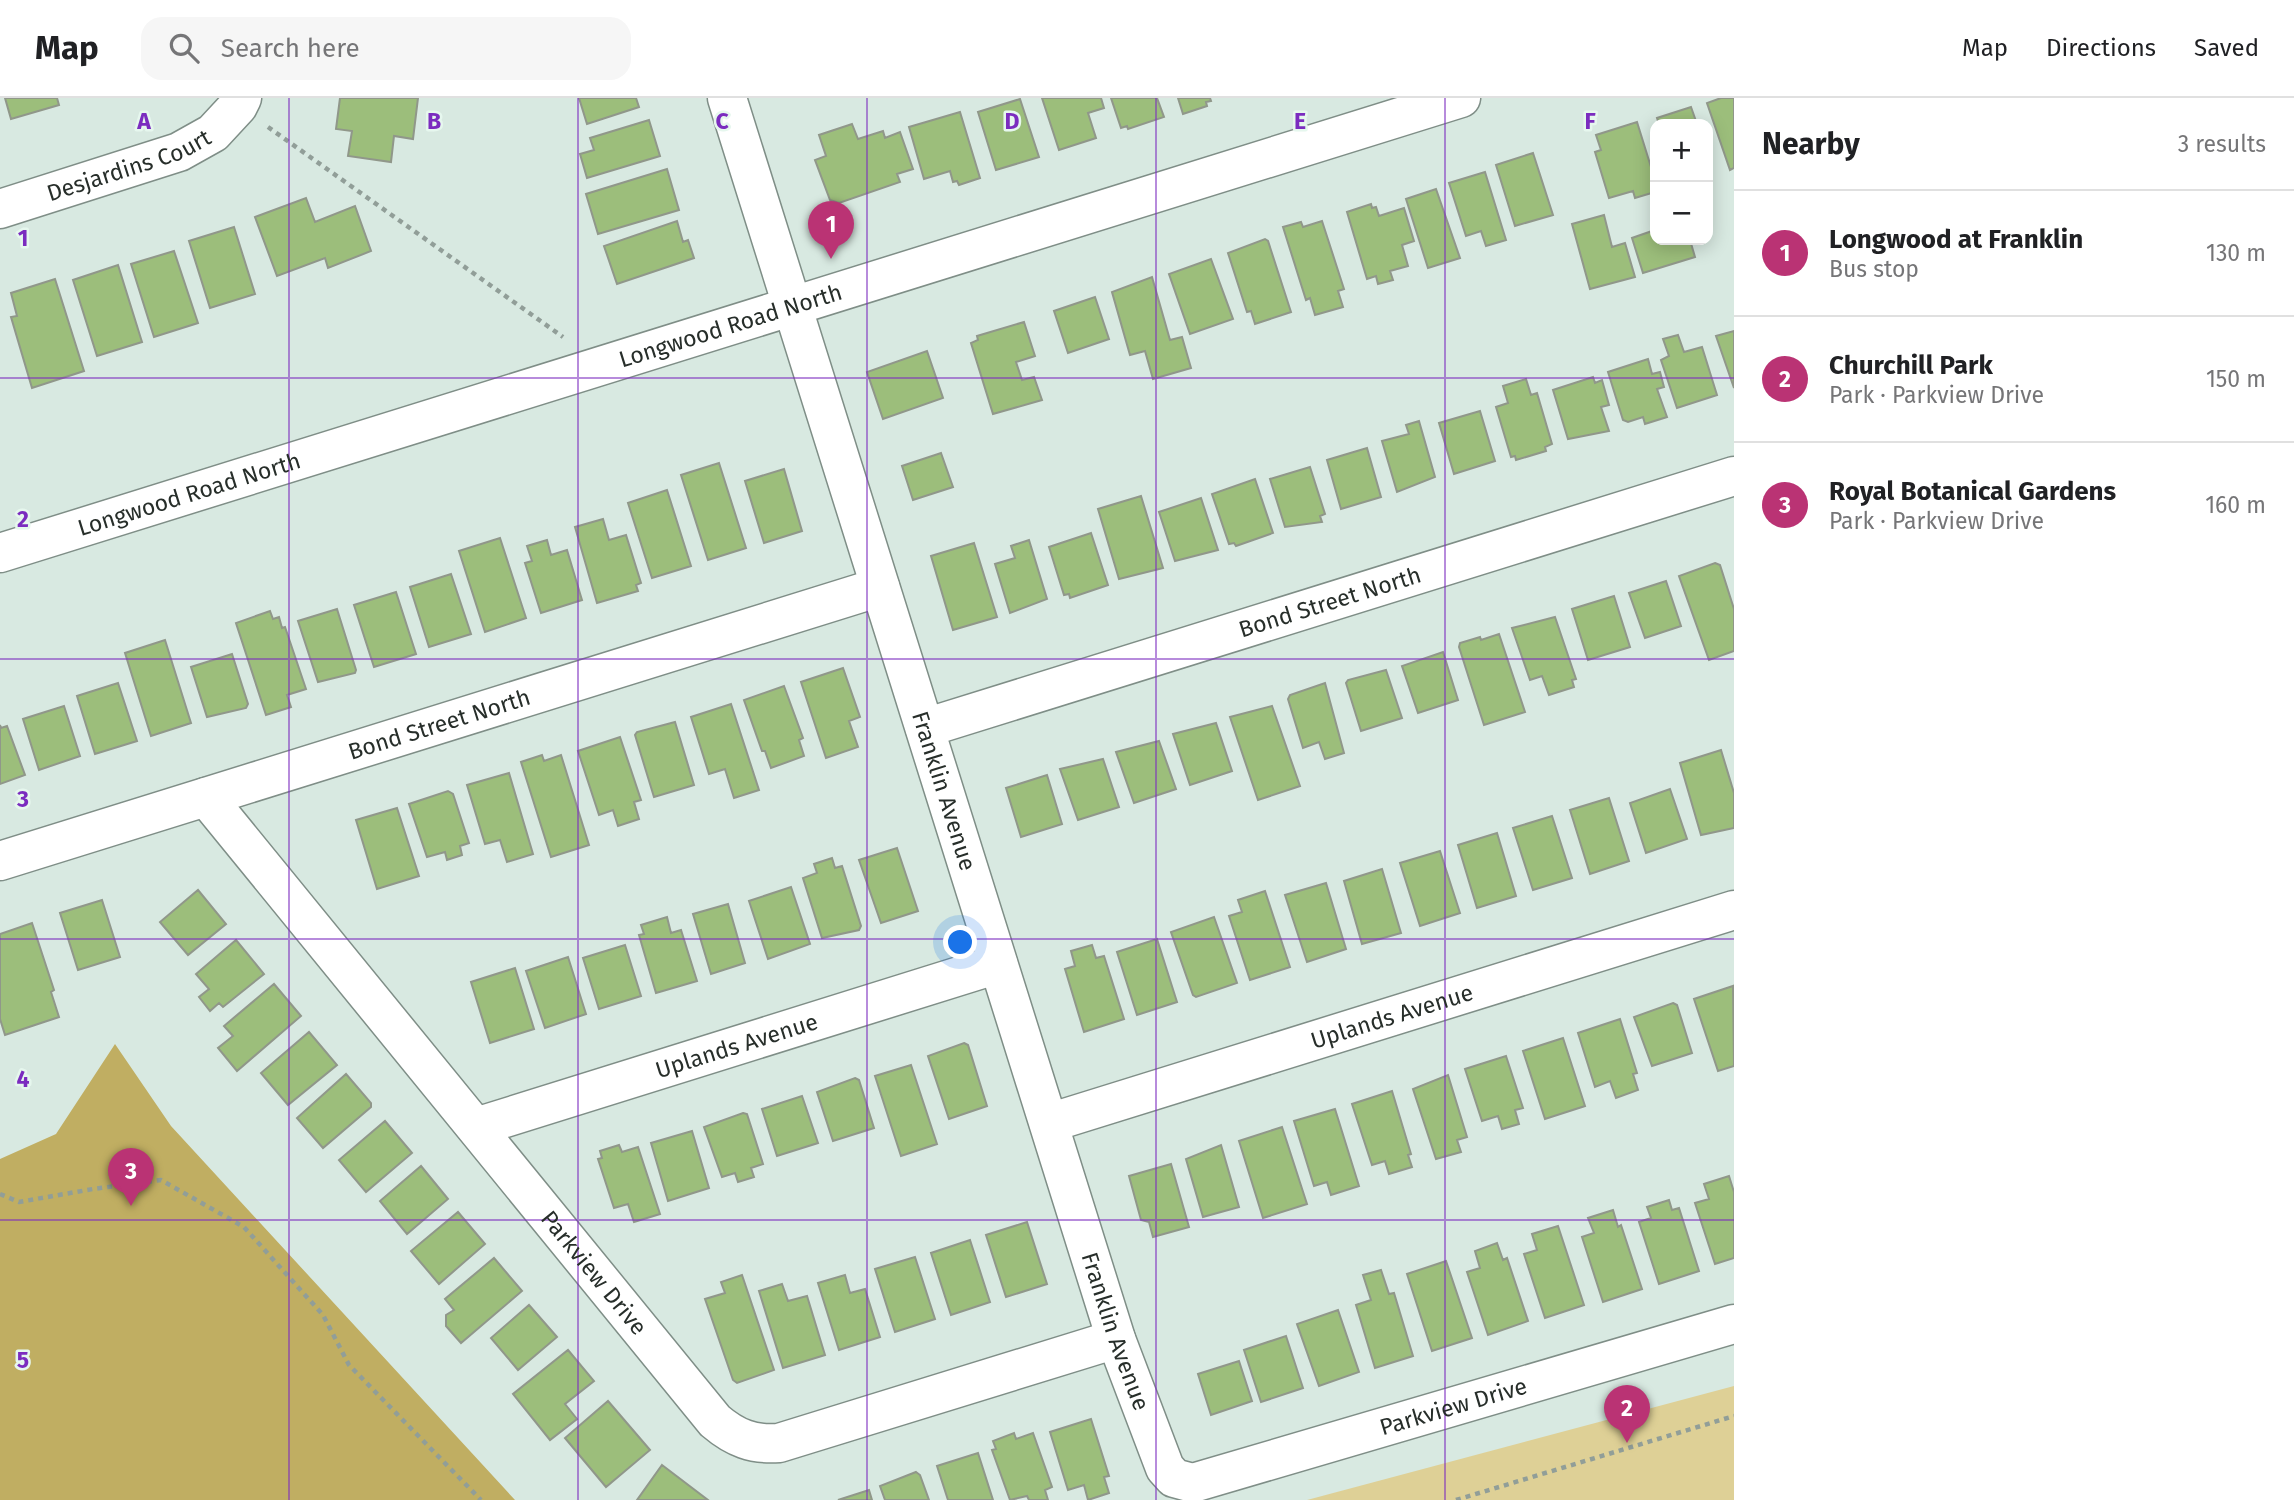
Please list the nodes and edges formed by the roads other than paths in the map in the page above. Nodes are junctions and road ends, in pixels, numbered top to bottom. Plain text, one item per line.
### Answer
1 (727, 98) edge
2 (1461, 98) edge
3 (240, 102) edge
4 (0, 209) edge
5 (792, 306) junction
6 (1734, 476) edge
7 (0, 553) edge
8 (880, 587) junction
9 (925, 728) junction
10 (206, 797) junction
11 (0, 861) edge
12 (1734, 910) edge
13 (998, 964) junction
14 (1049, 1123) junction
15 (476, 1127) junction
16 (1734, 1324) edge
17 (1116, 1339) junction
18 (1174, 1478) joint

1 - 5 street, Franklin Avenue
2 - 5 street, Longwood Road North
3 - 4 street, Desjardins Court
5 - 7 street, Longwood Road North
5 - 8 street, Franklin Avenue
6 - 9 street, Bond Street North
8 - 9 street, Franklin Avenue
8 - 10 street, Bond Street North
9 - 13 street, Franklin Avenue
10 - 11 street, Bond Street North
10 - 15 street, Parkview Drive
12 - 14 street, Uplands Avenue
13 - 14 street, Franklin Avenue
13 - 15 street, Uplands Avenue
14 - 17 street, Franklin Avenue
15 - 17 street, Parkview Drive
16 - 18 street, Parkview Drive
17 - 18 street, Franklin Avenue

